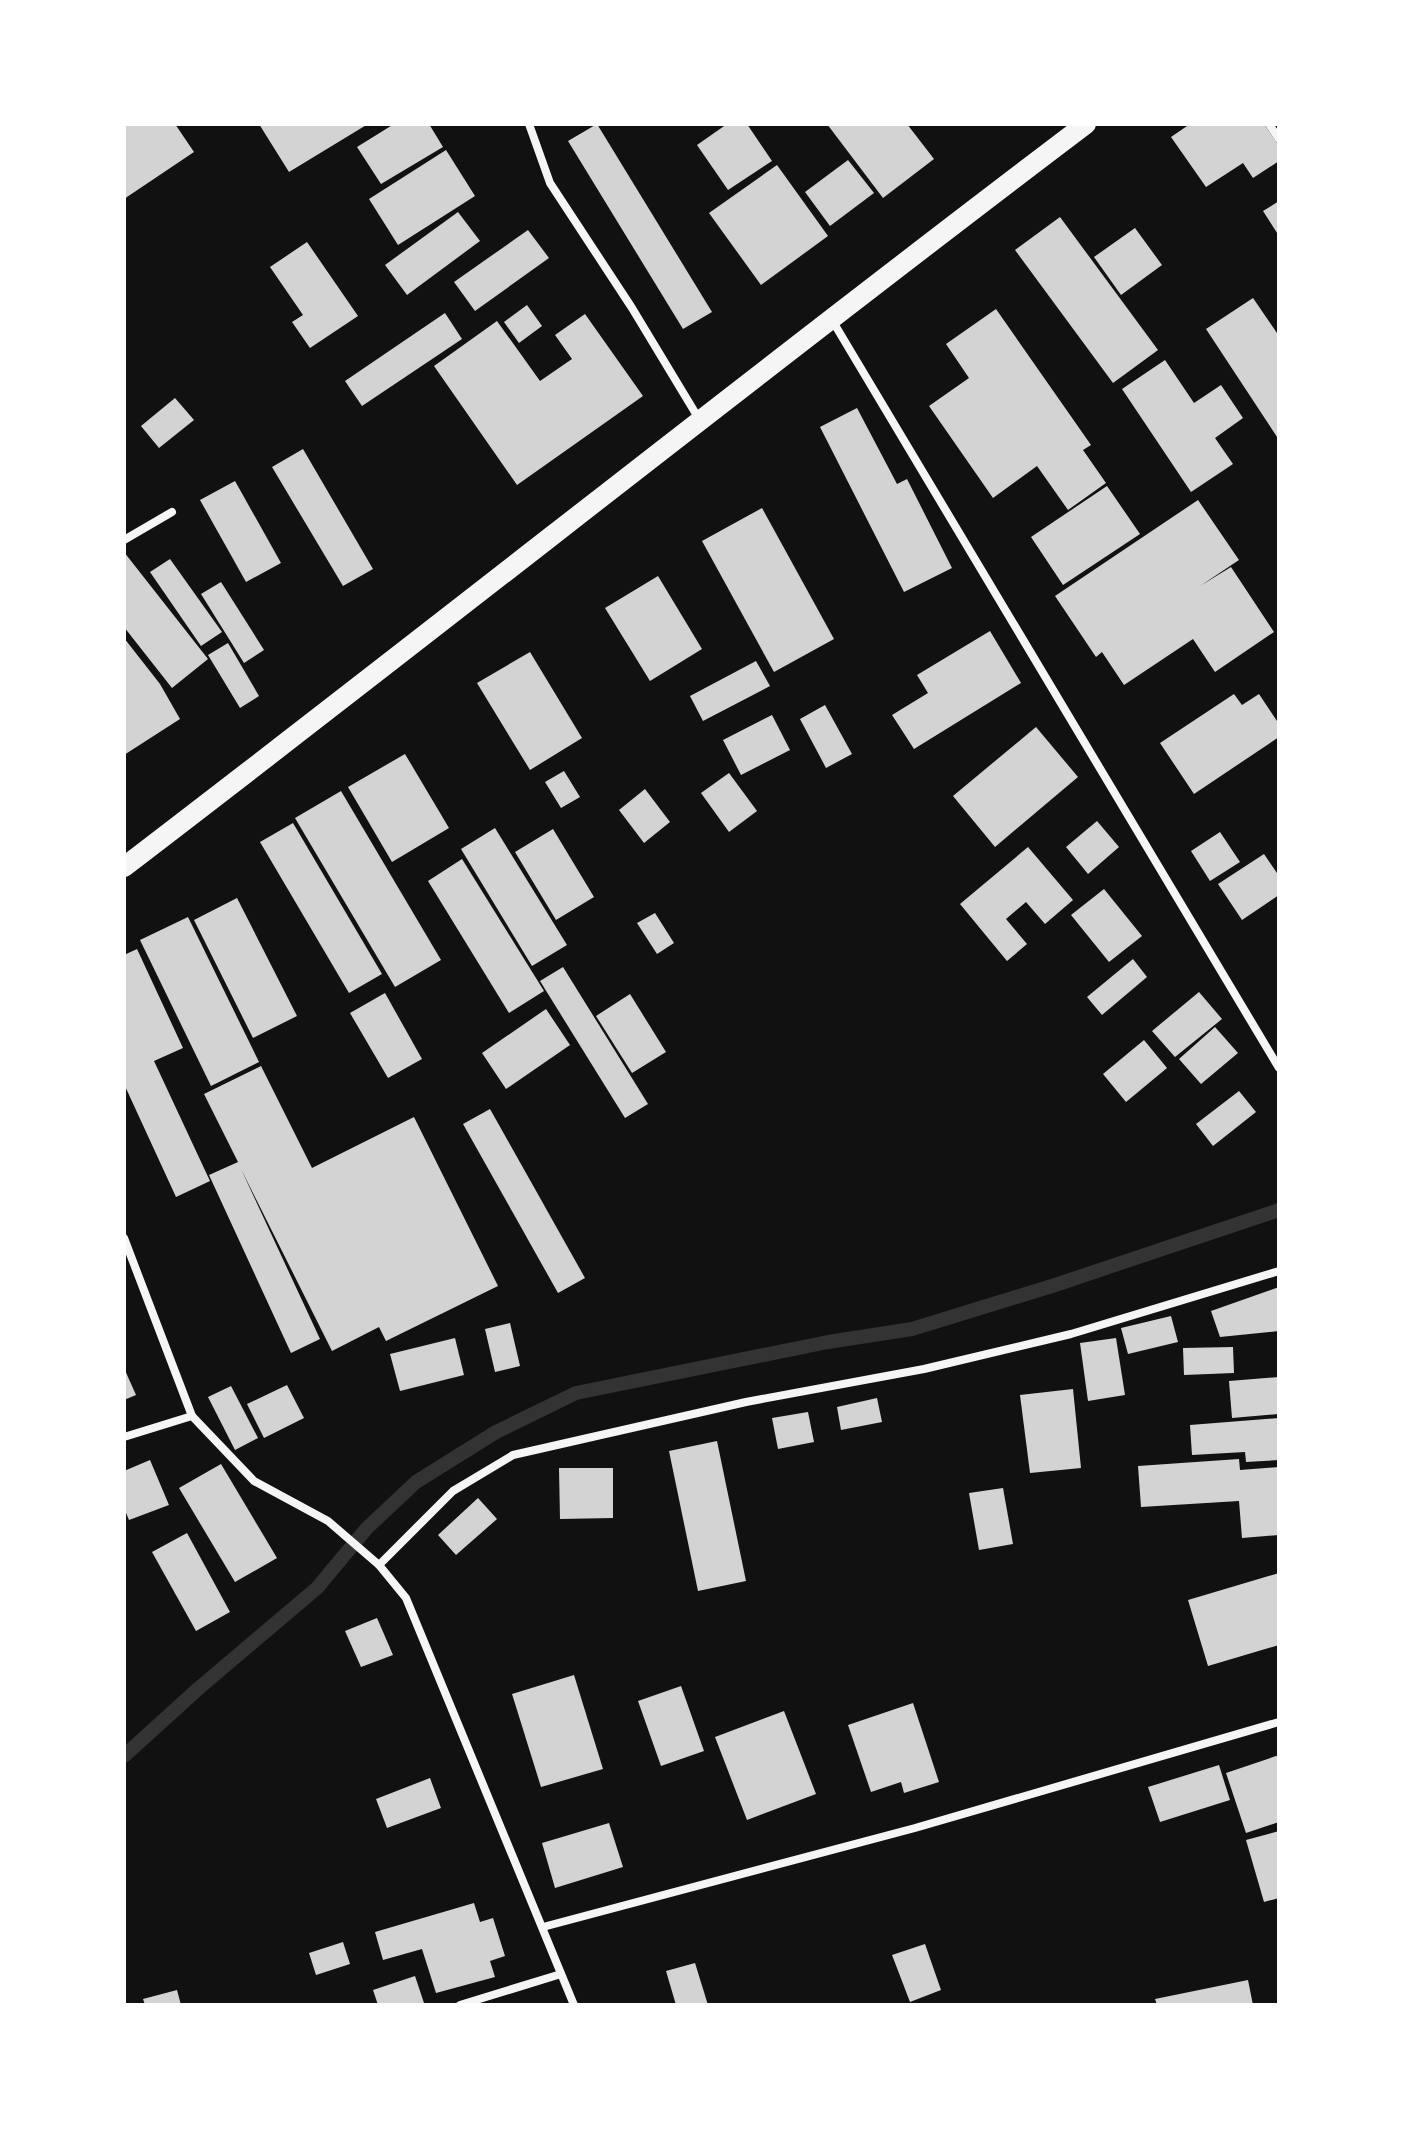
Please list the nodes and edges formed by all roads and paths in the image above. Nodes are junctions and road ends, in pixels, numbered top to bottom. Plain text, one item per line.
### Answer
1 (529, 124) edge
2 (1086, 124) edge
3 (1269, 124) edge
4 (1279, 139) edge
5 (830, 317) junction
6 (699, 420) junction
7 (172, 512) dead end
8 (124, 540) edge
9 (124, 867) edge
10 (1279, 1068) edge
11 (124, 1238) edge
12 (1279, 1271) edge
13 (192, 1416) junction
14 (124, 1437) edge
15 (379, 1565) junction
16 (1279, 1722) edge
17 (543, 1927) junction
18 (561, 1974) junction
19 (460, 2005) edge
20 (574, 2005) edge

1 - 6 street
2 - 5 main road
3 - 4 street
5 - 6 main road
5 - 10 street
6 - 9 main road
7 - 8 street
11 - 13 street
12 - 15 street
13 - 14 street
13 - 15 street
15 - 17 street
16 - 17 street
17 - 18 street
18 - 19 street
18 - 20 street

